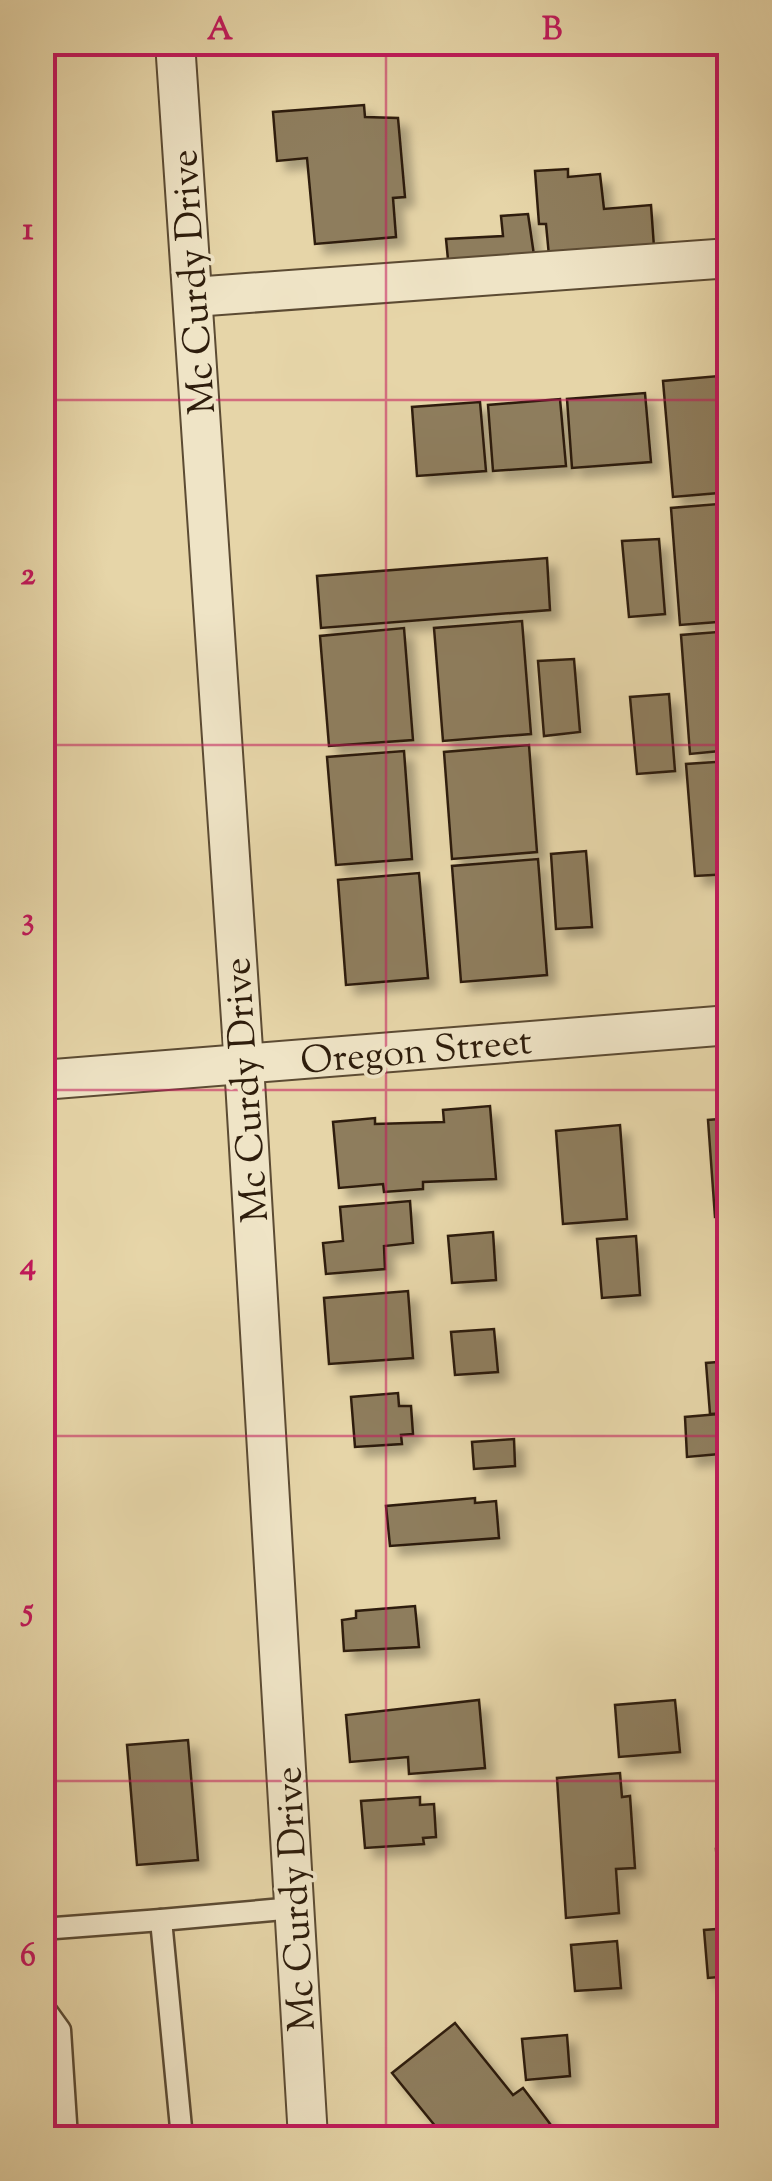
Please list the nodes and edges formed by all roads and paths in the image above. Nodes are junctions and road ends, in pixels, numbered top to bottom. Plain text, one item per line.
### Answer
1 (175, 42) edge
2 (730, 258) edge
3 (192, 297) junction
4 (730, 1025) edge
5 (244, 1064) junction
6 (42, 1080) edge
7 (294, 1908) junction
8 (161, 1920) junction
9 (42, 1929) edge
10 (42, 2005) edge
11 (68, 2138) edge
12 (182, 2138) edge
13 (308, 2138) edge

1 - 3 street, Mc Curdy Drive
2 - 3 street
3 - 5 street, Mc Curdy Drive
4 - 5 street, Oregon Street
5 - 6 street, Oregon Street
5 - 7 street, Mc Curdy Drive
7 - 8 lane
7 - 13 street, Mc Curdy Drive
8 - 9 lane
8 - 12 lane
10 - 11 lane

